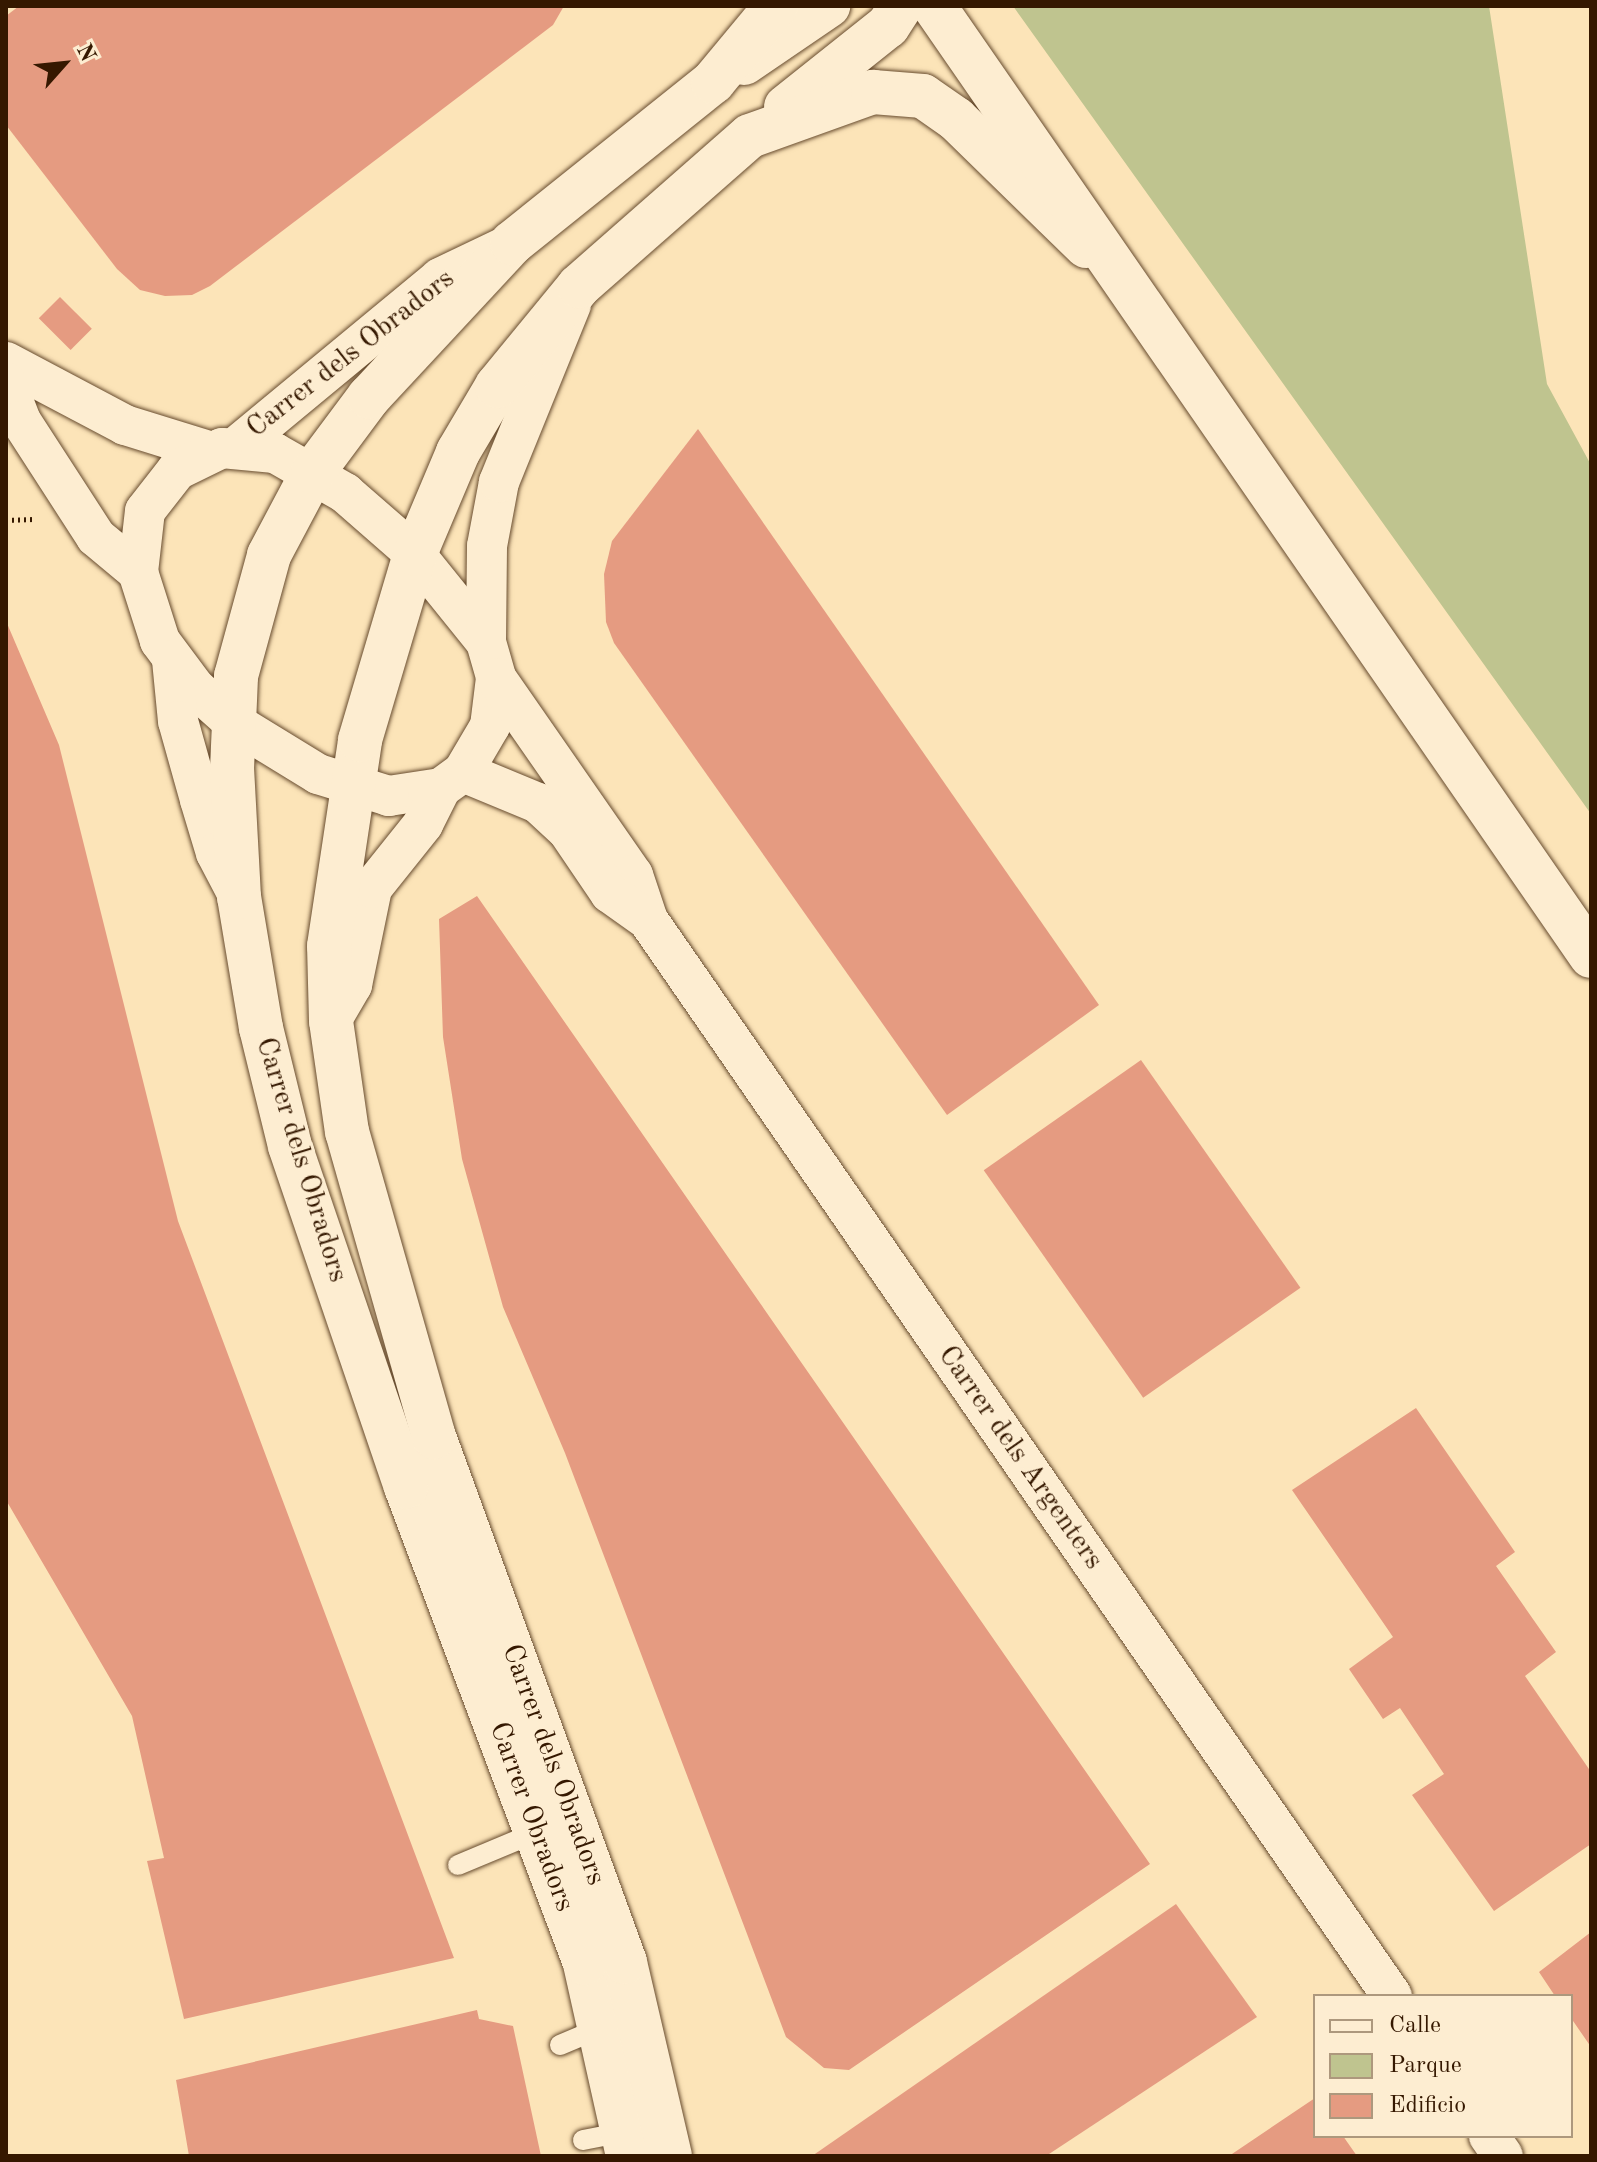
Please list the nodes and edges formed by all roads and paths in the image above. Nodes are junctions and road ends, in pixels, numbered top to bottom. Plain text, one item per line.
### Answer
1 (776, 6) edge
2 (828, 6) edge
3 (901, 6) edge
4 (934, 6) edge
5 (713, 82) junction
6 (750, 136) junction
7 (512, 243) junction
8 (579, 286) junction
9 (1130, 290) junction
10 (6, 362) edge
11 (6, 382) edge
12 (222, 449) junction
13 (313, 472) junction
14 (415, 554) junction
15 (138, 572) junction
16 (172, 660) junction
17 (491, 660) junction
18 (233, 722) junction
19 (452, 780) junction
20 (350, 789) junction
21 (239, 897) junction
22 (648, 920) junction
23 (1591, 956) edge
24 (331, 1021) junction
25 (440, 1456) junction
26 (406, 1487) joint
27 (537, 1832) junction
28 (458, 1865) dead end
29 (617, 1938) junction
30 (1391, 1994) edge
31 (600, 2028) junction
32 (560, 2045) dead end
33 (1490, 2138) edge
34 (620, 2146) edge
35 (670, 2156) edge
36 (1503, 2156) edge

1 - 5 street, Carrer dels Obradors
2 - 5 street, Carrer dels Obradors
3 - 6 street, Carrer dels Obradors
4 - 9 street
5 - 7 street, Carrer dels Obradors
6 - 8 street, Carrer dels Obradors
6 - 9 street, Carrer dels Obradors
7 - 12 street, Carrer dels Obradors
7 - 13 street, Carrer dels Obradors
8 - 14 street, Carrer dels Obradors
8 - 17 street, Carrer dels Obradors
9 - 23 street
10 - 12 street, Carrer dels Argenters
11 - 15 street
12 - 13 street, Carrer dels Argenters
12 - 15 street, Carrer dels Obradors
13 - 14 street, Carrer dels Argenters
13 - 18 street, Carrer dels Obradors
14 - 17 street, Carrer dels Argenters
14 - 20 street, Carrer dels Obradors
15 - 16 street, Carrer dels Obradors
16 - 18 street
16 - 21 street
17 - 19 street, Carrer dels Obradors
17 - 22 street, Carrer dels Argenters
18 - 20 street
18 - 21 street, Carrer dels Obradors
19 - 20 street
19 - 22 street, Carrer dels Argenters
19 - 24 street
20 - 24 street, Carrer dels Obradors
21 - 26 street, Carrer dels Obradors
22 - 30 street, Carrer dels Argenters
24 - 25 street, Carrer dels Obradors
25 - 27 street, Carrer dels Obradors
25 - 29 street, Carrer dels Obradors
26 - 27 street, Carrer Obradors
27 - 28 lane
27 - 29 street, Carrer dels Obradors
27 - 31 street, Carrer Obradors
29 - 31 street
29 - 35 street, Carrer dels Obradors
31 - 32 lane
31 - 34 street, Carrer Obradors
33 - 36 street

